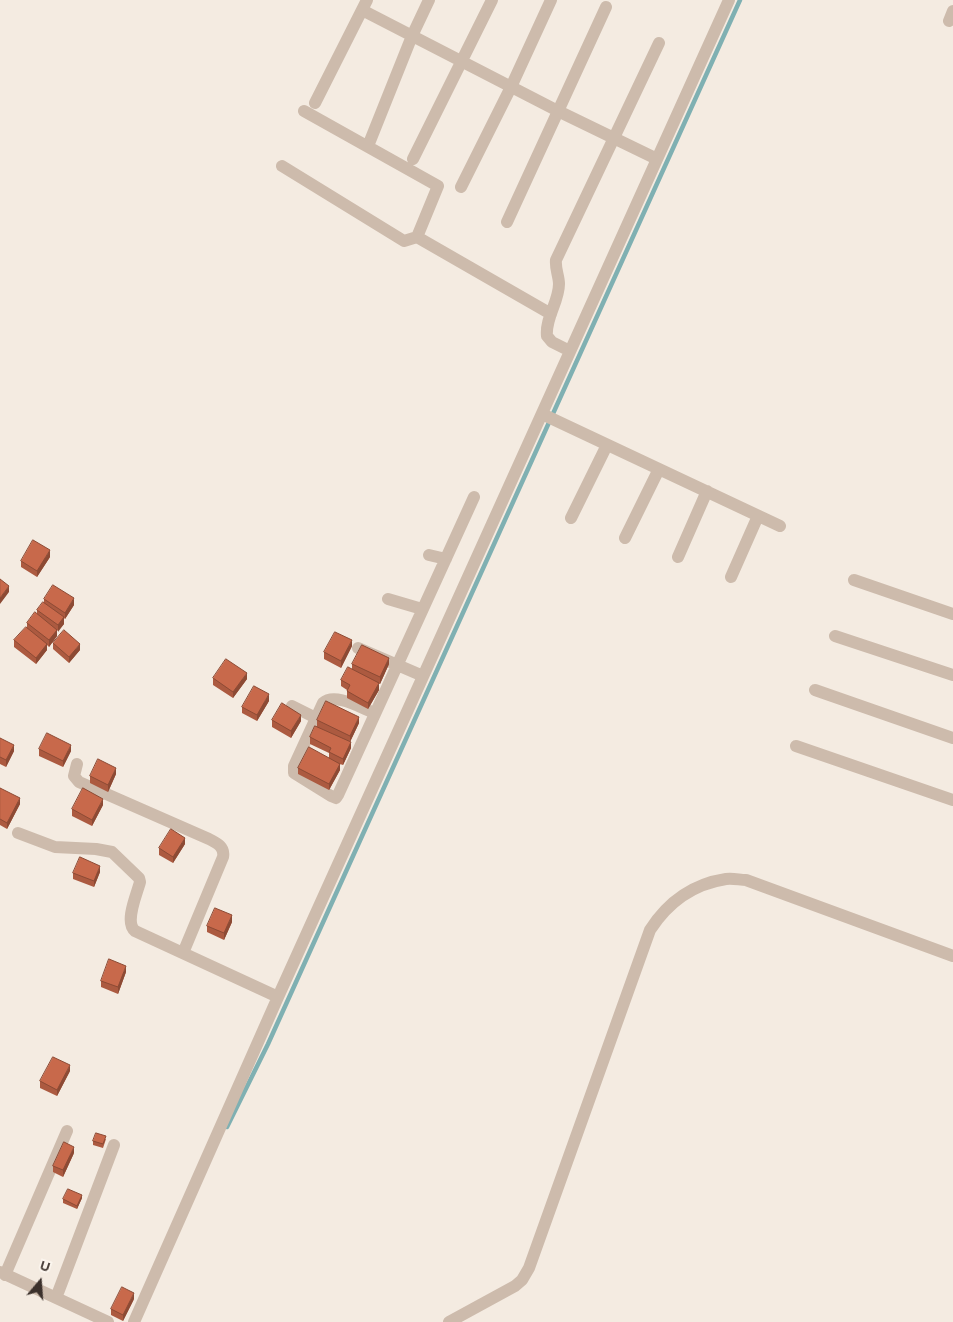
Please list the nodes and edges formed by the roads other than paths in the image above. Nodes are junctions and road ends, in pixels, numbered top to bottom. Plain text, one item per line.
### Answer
1 (429, 0) edge
2 (492, 0) edge
3 (551, 0) edge
4 (729, 0) edge
5 (365, 5) edge
6 (606, 7) dead end
7 (412, 36) junction
8 (659, 43) dead end
9 (462, 61) junction
10 (511, 87) junction
11 (316, 103) dead end
12 (304, 111) dead end
13 (558, 111) junction
14 (615, 139) junction
15 (368, 146) junction
16 (412, 158) dead end
17 (657, 159) junction
18 (282, 166) dead end
19 (461, 187) dead end
20 (507, 222) dead end
21 (417, 237) junction
22 (551, 314) junction
23 (570, 351) junction
24 (548, 417) junction
25 (607, 445) junction
26 (659, 469) junction
27 (707, 491) junction
28 (474, 497) dead end
29 (758, 516) junction
30 (571, 518) dead end
31 (780, 526) dead end
32 (625, 538) dead end
33 (430, 555) dead end
34 (678, 557) dead end
35 (446, 559) junction
36 (730, 577) dead end
37 (854, 580) dead end
38 (388, 599) dead end
39 (422, 609) junction
40 (953, 614) edge
41 (835, 636) dead end
42 (358, 648) edge
43 (397, 664) junction
44 (953, 675) edge
45 (423, 676) junction
46 (816, 690) dead end
47 (292, 706) dead end
48 (375, 713) junction
49 (316, 718) junction
50 (953, 738) edge
51 (796, 746) dead end
52 (77, 764) dead end
53 (953, 800) edge
54 (18, 833) dead end
55 (183, 953) junction
56 (953, 956) edge
57 (278, 996) junction
58 (66, 1131) dead end
59 (114, 1146) dead end
60 (2, 1273) edge
61 (56, 1298) junction
62 (108, 1322) edge
63 (134, 1322) edge
64 (449, 1322) edge

1 - 7 street
2 - 9 street
3 - 10 street
4 - 17 street
5 - 7 street
5 - 11 street
6 - 13 street
7 - 9 street
7 - 15 street
8 - 14 street
9 - 10 street
9 - 16 street
10 - 13 street
10 - 19 street
12 - 15 street
13 - 14 street
13 - 20 street
14 - 17 street
14 - 22 street
15 - 21 street
17 - 23 street
18 - 21 street
21 - 22 street
22 - 23 street
23 - 24 street
24 - 25 street
24 - 45 street
25 - 26 street
25 - 30 street
26 - 27 street
26 - 32 street
27 - 29 street
27 - 34 street
28 - 35 street
29 - 31 street
29 - 36 street
33 - 35 street
35 - 39 street
37 - 40 street
38 - 39 street
39 - 43 street
41 - 44 street
42 - 43 street
43 - 45 street
43 - 48 street
45 - 57 street
46 - 50 street
47 - 49 street
48 - 49 street
48 - 49 street
51 - 53 street
52 - 55 street
54 - 55 street
55 - 57 street
56 - 64 street
57 - 63 street
58 - 60 street
59 - 61 street
60 - 61 street
61 - 62 street

